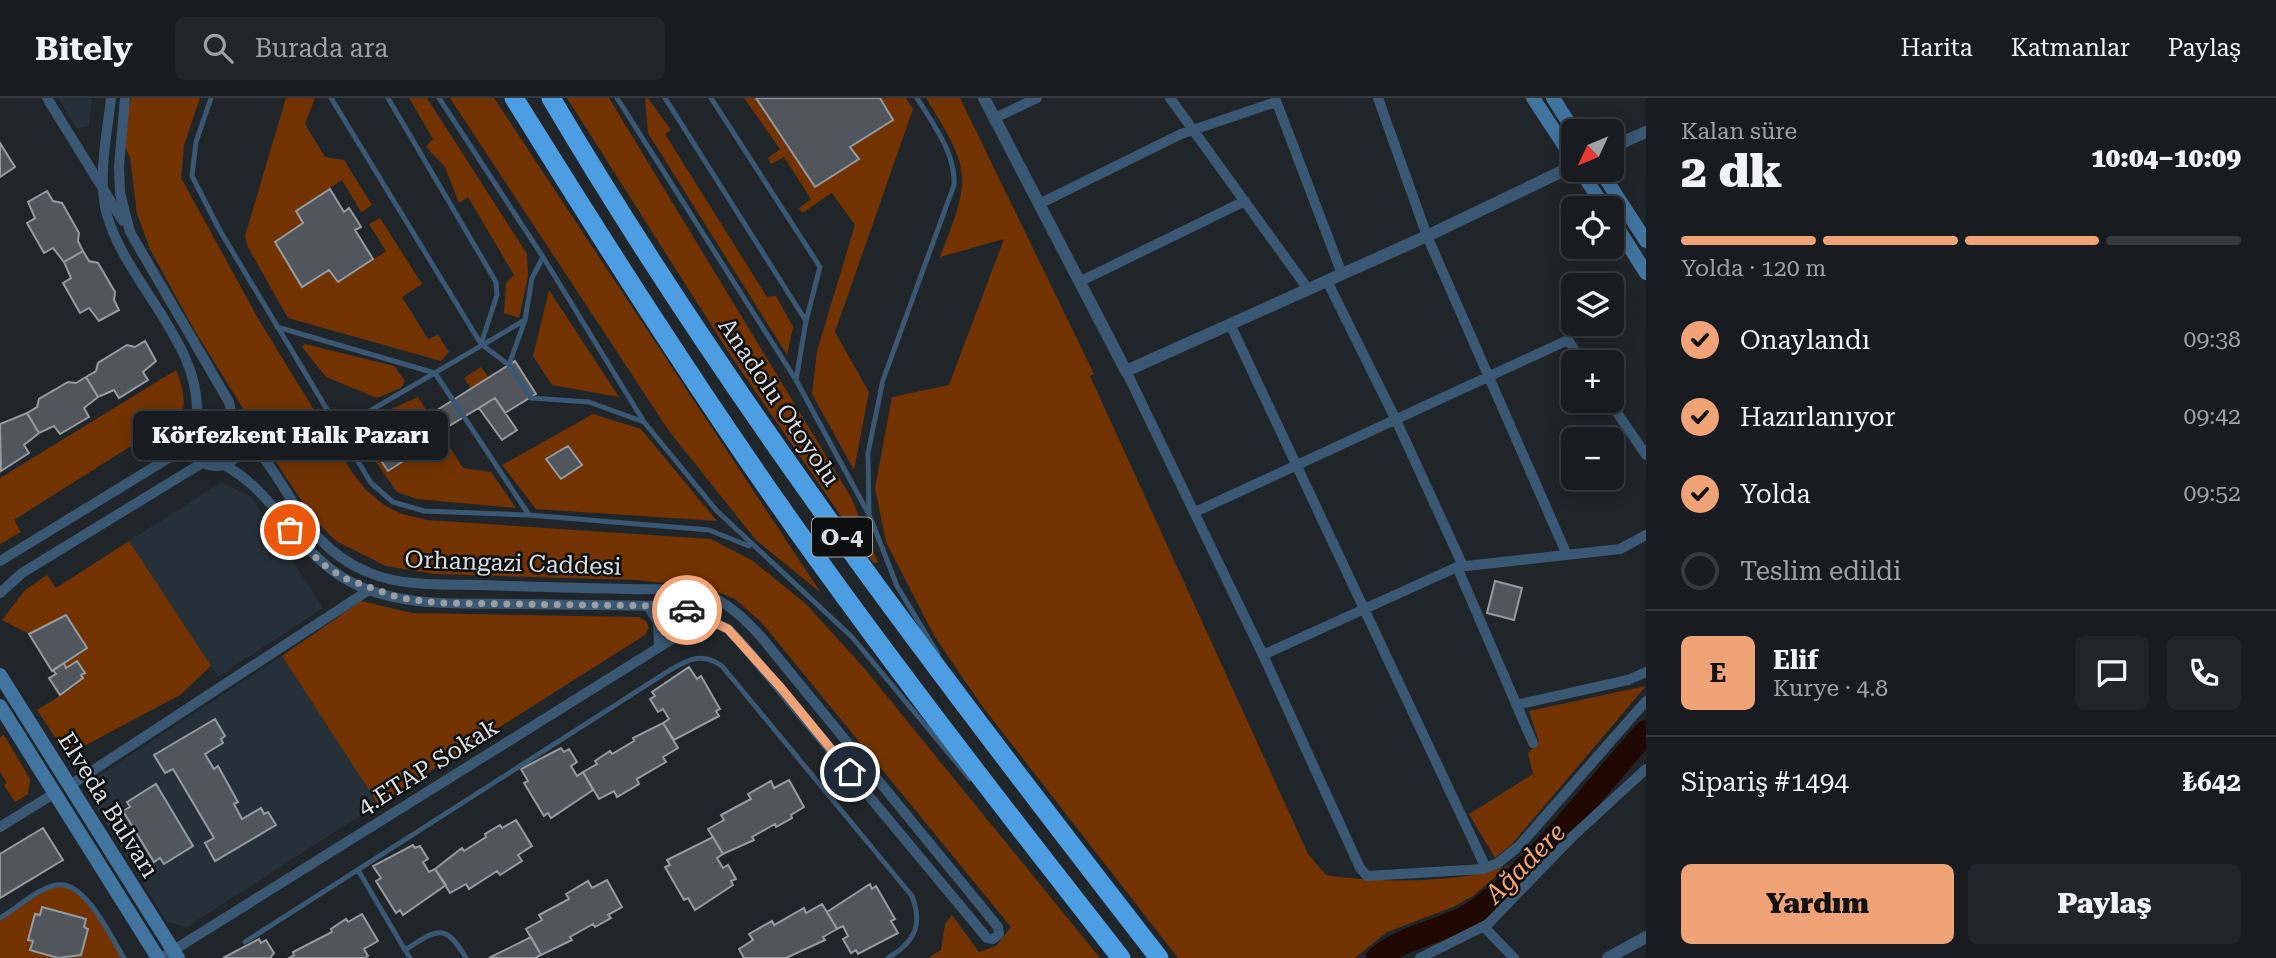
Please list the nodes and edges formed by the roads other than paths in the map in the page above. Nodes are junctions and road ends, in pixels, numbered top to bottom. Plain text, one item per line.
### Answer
1 (47, 98) edge
2 (111, 98) edge
3 (125, 98) edge
4 (211, 98) edge
5 (331, 98) edge
6 (388, 98) edge
7 (439, 98) edge
8 (514, 98) edge
9 (551, 98) edge
10 (665, 98) edge
11 (710, 98) edge
12 (917, 98) edge
13 (984, 98) edge
14 (1037, 98) edge
15 (1170, 98) edge
16 (1378, 98) edge
17 (1533, 98) edge
18 (1553, 98) edge
19 (620, 100) edge
20 (1276, 100) edge
21 (995, 118) junction
22 (1566, 119) edge
23 (1193, 130) junction
24 (1646, 132) edge
25 (1561, 141) edge
26 (1624, 142) edge
27 (1561, 172) edge
28 (1608, 182) edge
29 (102, 187) junction
30 (1245, 201) junction
31 (1039, 204) junction
32 (130, 232) junction
33 (1427, 236) junction
34 (1624, 238) edge
35 (1646, 241) edge
36 (543, 257) junction
37 (1646, 273) edge
38 (1342, 274) junction
39 (1327, 281) junction
40 (1079, 282) junction
41 (1308, 289) junction
42 (525, 320) junction
43 (806, 321) junction
44 (1230, 324) junction
45 (277, 327) junction
46 (481, 344) junction
47 (1575, 350) edge
48 (509, 365) junction
49 (1126, 371) junction
50 (435, 373) junction
51 (1490, 376) junction
52 (796, 380) junction
53 (1617, 413) edge
54 (1396, 420) junction
55 (233, 421) junction
56 (644, 422) junction
57 (196, 423) junction
58 (339, 429) junction
59 (243, 436) junction
60 (190, 445) junction
61 (1646, 455) edge
62 (202, 463) junction
63 (223, 466) junction
64 (1297, 466) junction
65 (1195, 512) junction
66 (869, 514) junction
67 (529, 515) junction
68 (1646, 535) edge
69 (753, 548) junction
70 (1567, 555) junction
71 (0, 561) edge
72 (1460, 567) junction
73 (369, 590) junction
74 (0, 593) edge
75 (718, 600) junction
76 (649, 606) junction
77 (1365, 609) junction
78 (706, 618) junction
79 (659, 647) junction
80 (1263, 655) junction
81 (1646, 672) edge
82 (0, 675) edge
83 (1646, 701) edge
84 (1517, 705) junction
85 (0, 706) edge
86 (1533, 743) dead end
87 (1000, 755) junction
88 (1646, 769) edge
89 (972, 781) dead end
90 (69, 786) junction
91 (981, 792) dead end
92 (55, 793) junction
93 (0, 827) edge
94 (1486, 868) junction
95 (358, 870) junction
96 (0, 918) edge
97 (1484, 927) junction
98 (1646, 937) edge
99 (245, 942) dead end
100 (405, 950) junction
101 (1117, 953) edge
102 (167, 956) edge
103 (124, 958) edge
104 (410, 958) edge
105 (466, 958) edge
106 (888, 958) edge
107 (1159, 958) edge
108 (1420, 958) edge
109 (1514, 958) edge
110 (1608, 958) edge

1 - 29 street
2 - 29 street
3 - 32 street
4 - 45 lane
5 - 46 lane
6 - 46 lane
7 - 36 lane
8 - 101 highway, O-4
9 - 87 highway, Anadolu Otoyolu / O-4
10 - 43 lane
11 - 43 lane
12 - 66 lane
13 - 21 street
14 - 21 street
15 - 23 street
16 - 33 street
17 - 25 main road
18 - 22 main road
19 - 52 lane
20 - 23 street
20 - 38 street
21 - 31 street
23 - 30 street
23 - 31 street
24 - 26 street
27 - 33 street
28 - 35 main road
29 - 32 street
29 - 57 street
30 - 40 street
30 - 41 street
31 - 40 street
32 - 55 street
33 - 38 street
33 - 51 street
34 - 37 main road
36 - 42 lane
36 - 56 lane
38 - 39 street
39 - 41 street
39 - 54 street
40 - 49 street
41 - 44 street
42 - 46 lane
42 - 48 lane
43 - 52 lane
44 - 49 street
44 - 64 street
45 - 50 lane
45 - 58 lane
46 - 48 lane
46 - 50 lane
47 - 51 street
48 - 56 lane
49 - 65 street
50 - 58 lane
50 - 67 lane
51 - 54 street
51 - 70 street
52 - 66 lane
53 - 61 street
54 - 64 street
54 - 72 street
55 - 57 street
55 - 59 street
56 - 69 lane
57 - 60 street
58 - 67 lane
59 - 63 street
59 - 75 street, Orhangazi Caddesi
60 - 62 street
60 - 71 street
62 - 63 street
62 - 74 street
63 - 73 street, Orhangazi Caddesi
64 - 65 street
64 - 77 street
65 - 80 street
66 - 87 lane
67 - 69 lane
68 - 70 street
69 - 89 lane
70 - 72 street
72 - 77 street
72 - 84 street
73 - 76 street, Orhangazi Caddesi
73 - 90 street
75 - 78 street
75 - 78 street, Orhangazi Caddesi
76 - 78 street, Orhangazi Caddesi
76 - 79 street
77 - 80 street
77 - 94 street
78 - 79 street, 4.ETAP Sokak
79 - 102 street, 4.ETAP Sokak
80 - 94 street
81 - 84 street
82 - 90 main road, Elveda Bulvarı
83 - 94 street
84 - 86 street
85 - 92 main road, Elveda Bulvarı
87 - 107 highway, Anadolu Otoyolu / O-4
88 - 97 street
90 - 102 main road, Elveda Bulvarı
91 - 101 lane
92 - 93 street
92 - 102 main road, Elveda Bulvarı
95 - 99 lane
95 - 100 lane
95 - 106 lane
96 - 103 lane
97 - 108 street
97 - 109 street
98 - 110 street
100 - 104 lane
100 - 105 lane

